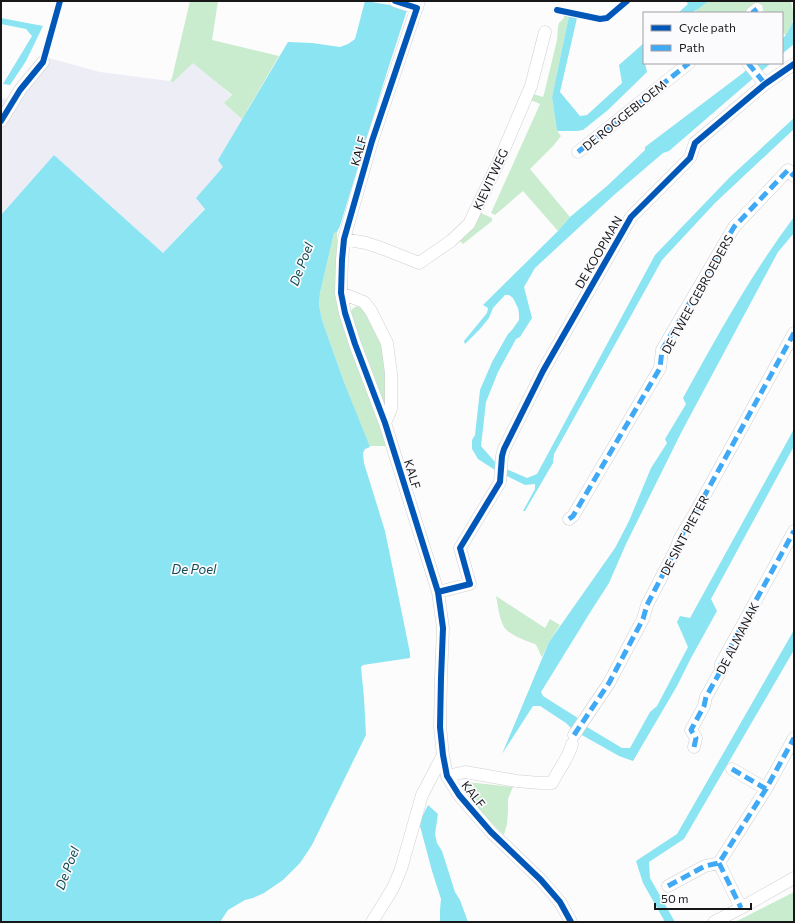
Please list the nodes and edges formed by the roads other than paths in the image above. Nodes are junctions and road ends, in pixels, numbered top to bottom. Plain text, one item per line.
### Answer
1 (395, 1) edge
2 (416, 5) edge
3 (545, 32) dead end
4 (43, 62) dead end
5 (688, 64) edge
6 (749, 64) edge
7 (794, 64) edge
8 (762, 80) junction
9 (1, 121) edge
10 (578, 152) dead end
11 (794, 176) edge
12 (344, 239) junction
13 (341, 293) junction
14 (794, 333) edge
15 (385, 423) junction
16 (569, 519) dead end
17 (794, 531) edge
18 (438, 592) junction
19 (794, 738) edge
20 (694, 747) dead end
21 (443, 755) junction
22 (732, 769) dead end
23 (448, 776) junction
24 (766, 789) junction
25 (719, 863) junction
26 (794, 878) edge
27 (668, 886) dead end
28 (741, 908) junction
29 (372, 922) edge
30 (570, 922) edge
31 (714, 922) edge

1 - 2 street
2 - 12 street, KALF
3 - 12 street, KIEVITWEG
4 - 9 street
5 - 10 street, DE ROGGEBLOEM
6 - 8 street
7 - 8 street, DE KOOPMAN
8 - 18 street, DE KOOPMAN
11 - 16 street, DE TWEE GEBROEDERS
12 - 13 street, KALF
13 - 15 street, KALF
13 - 15 street
14 - 23 street, DE SINT PIETER
15 - 18 street, KALF
17 - 20 street, DE ALMANAK
18 - 21 street, KALF
19 - 24 street
21 - 23 street, KALF
21 - 29 street
22 - 24 street
23 - 30 street, KALF
24 - 25 street
25 - 27 street
25 - 28 street
26 - 28 street
28 - 31 street

